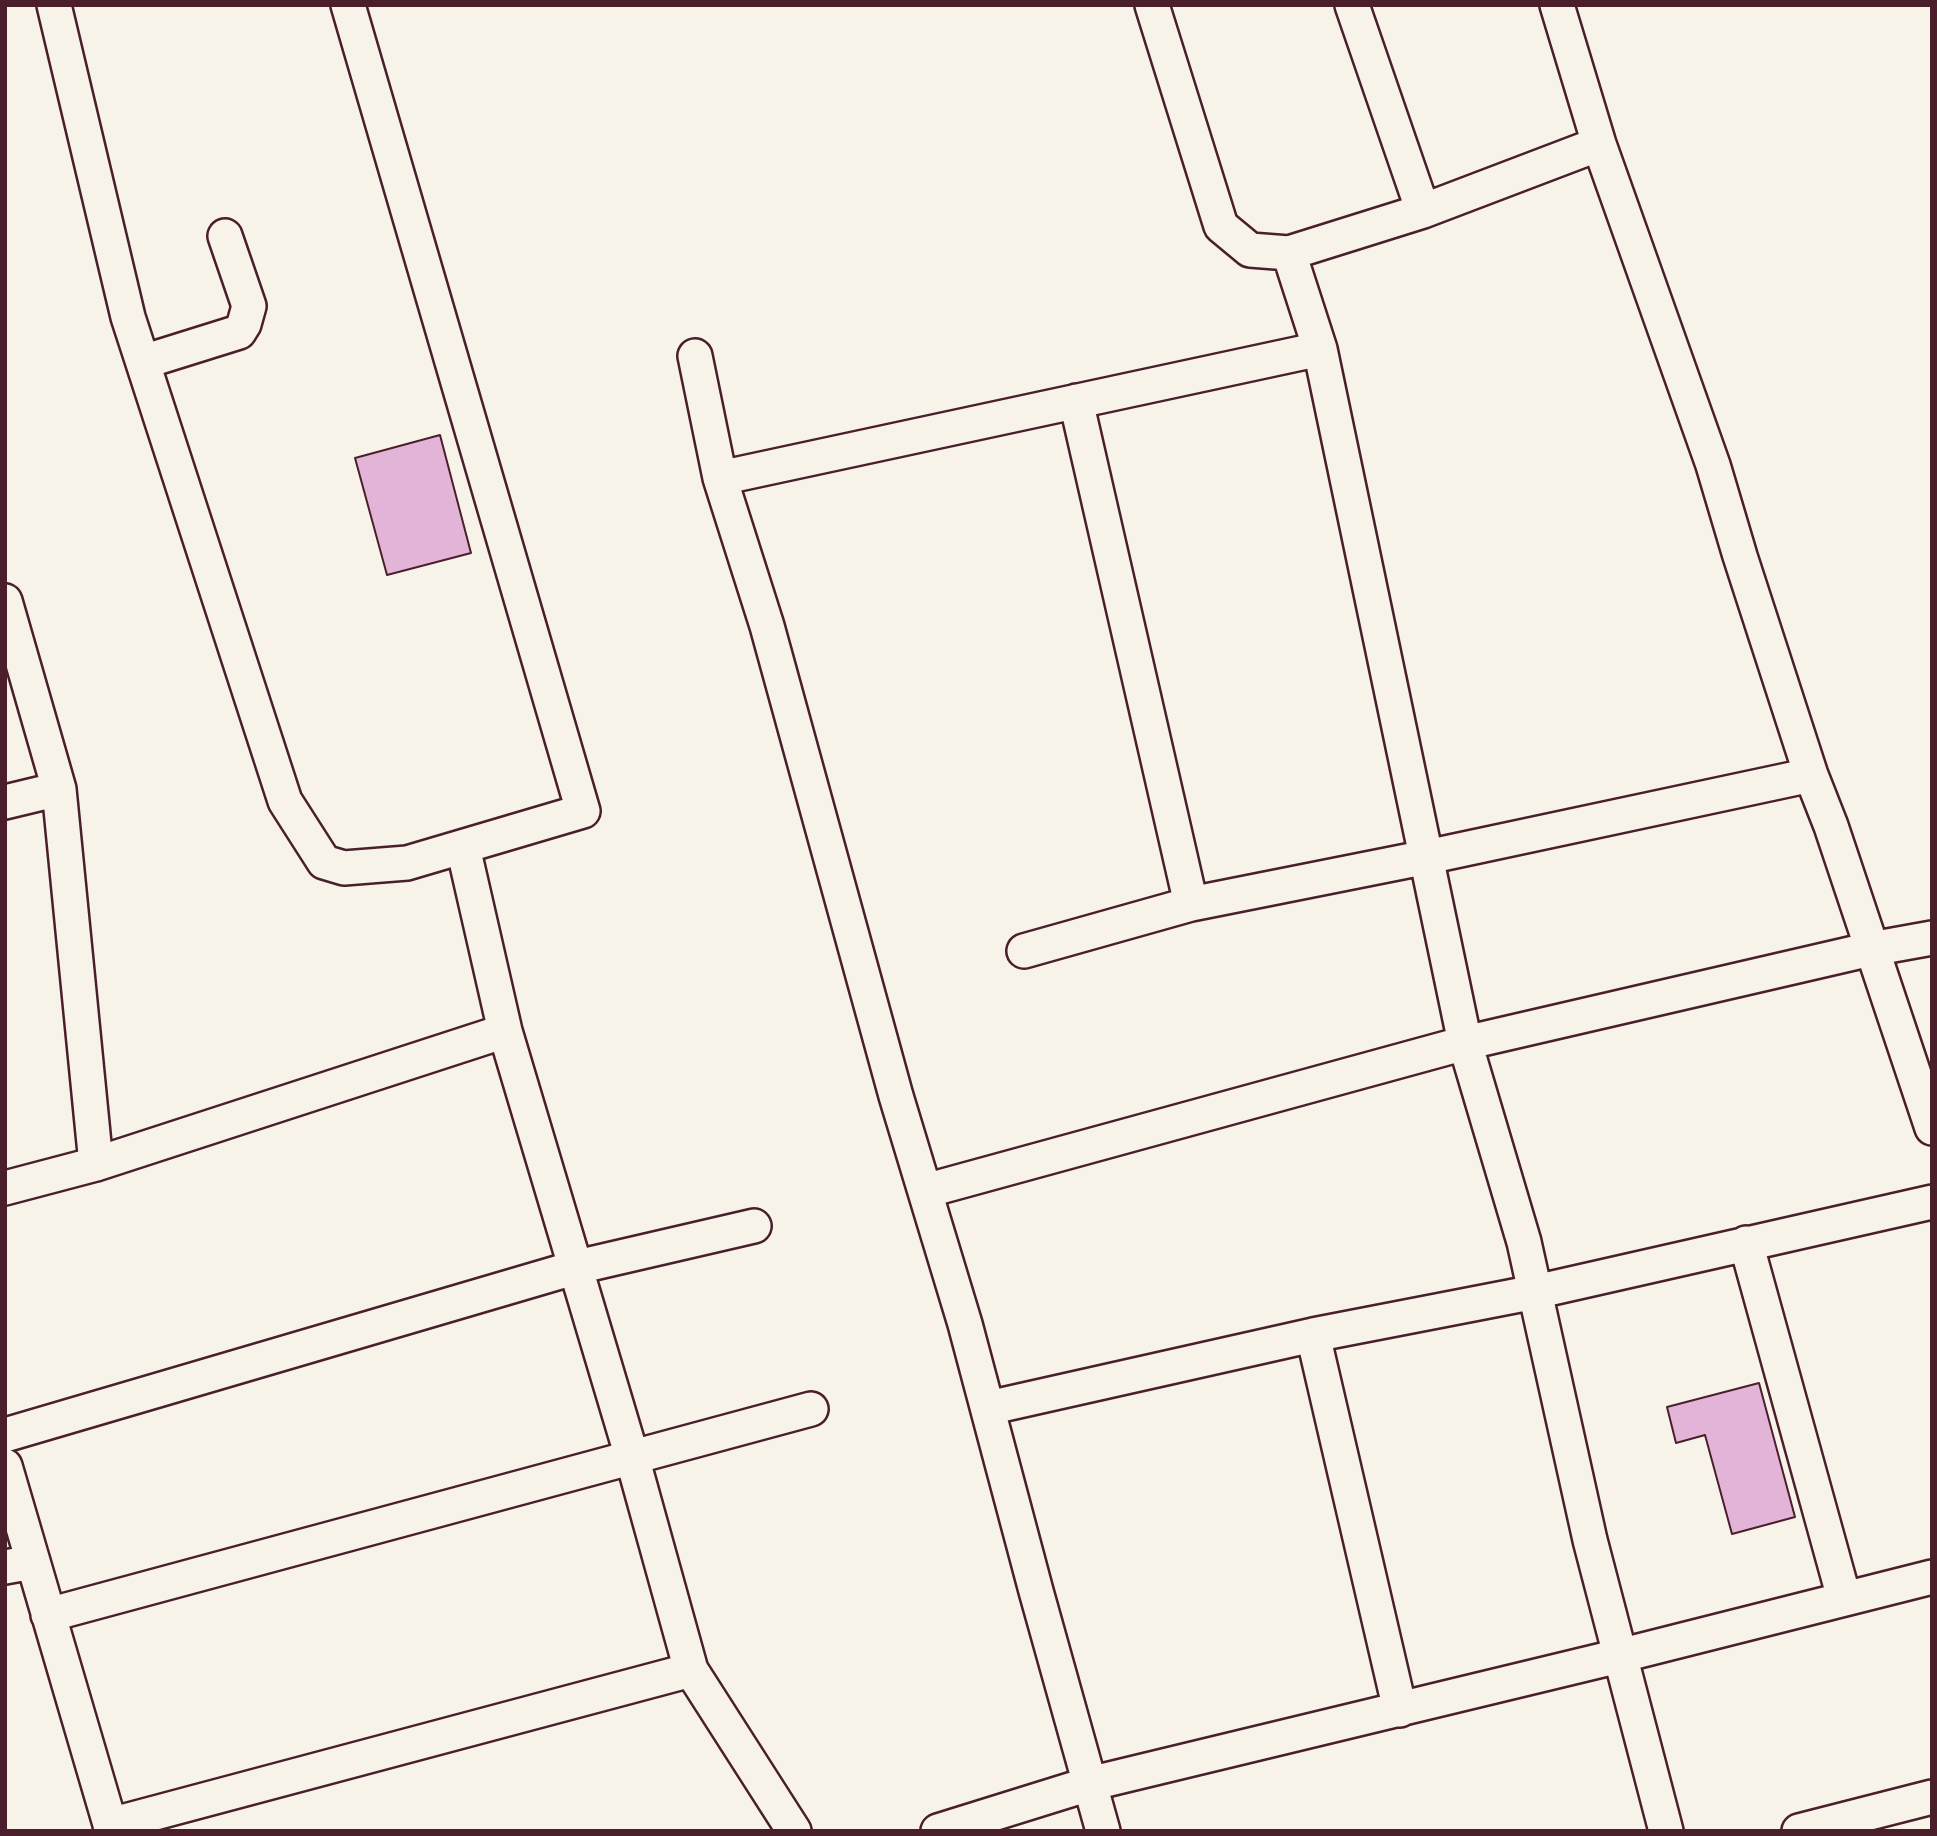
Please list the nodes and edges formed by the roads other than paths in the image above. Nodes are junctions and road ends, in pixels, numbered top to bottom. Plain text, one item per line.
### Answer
1 (54, 5) edge
2 (348, 5) edge
3 (1153, 5) edge
4 (1352, 5) edge
5 (1557, 5) edge
6 (1599, 144) junction
7 (1423, 211) junction
8 (225, 236) dead end
9 (1289, 253) junction
10 (1320, 349) junction
11 (695, 356) dead end
12 (143, 362) junction
13 (1076, 401) junction
14 (720, 478) junction
15 (5, 601) edge
16 (1811, 775) junction
17 (58, 789) junction
18 (5, 802) edge
19 (463, 848) junction
20 (1427, 857) junction
21 (1191, 904) junction
22 (1932, 939) edge
23 (1871, 949) junction
24 (1024, 950) dead end
25 (505, 1031) junction
26 (1465, 1043) junction
27 (1932, 1128) edge
28 (96, 1164) junction
29 (5, 1188) edge
30 (925, 1191) junction
31 (1932, 1202) edge
32 (754, 1226) dead end
33 (1746, 1243) junction
34 (577, 1267) junction
35 (1535, 1292) junction
36 (1313, 1335) junction
37 (988, 1408) junction
38 (811, 1409) dead end
39 (5, 1435) edge
40 (632, 1457) junction
41 (5, 1466) edge
42 (19, 1564) edge
43 (1932, 1577) edge
44 (1844, 1598) junction
45 (48, 1615) junction
46 (1619, 1656) junction
47 (691, 1670) junction
48 (1400, 1710) junction
49 (1088, 1784) junction
50 (1932, 1797) edge
51 (111, 1828) edge
52 (794, 1831) edge
53 (938, 1831) edge
54 (1103, 1831) edge
55 (1666, 1831) edge
56 (1799, 1831) edge

1 - 12 street
2 - 19 street
3 - 9 street
4 - 7 street
5 - 6 street
6 - 7 street
6 - 16 street
7 - 9 street
8 - 12 street
9 - 10 street
10 - 13 street
10 - 20 street
11 - 14 street
12 - 19 street
13 - 14 street
13 - 21 street
14 - 30 street
15 - 17 street
16 - 20 street
16 - 23 street
17 - 18 street
17 - 28 street
19 - 25 street
20 - 21 street
20 - 26 street
21 - 24 street
22 - 23 street
23 - 26 street
23 - 27 street
25 - 28 street
25 - 34 street
26 - 30 street
26 - 35 street
28 - 29 street
30 - 37 street
31 - 33 street
32 - 34 street
33 - 35 street
33 - 44 street
34 - 39 street
34 - 40 street
35 - 36 street
35 - 46 street
36 - 37 street
36 - 48 street
37 - 49 street
38 - 40 street
40 - 45 street
40 - 47 street
41 - 42 street
42 - 45 street
43 - 44 street
44 - 46 street
45 - 51 street
46 - 48 street
46 - 55 street
47 - 51 street
47 - 52 street
48 - 49 street
49 - 53 street
49 - 54 street
50 - 56 street

